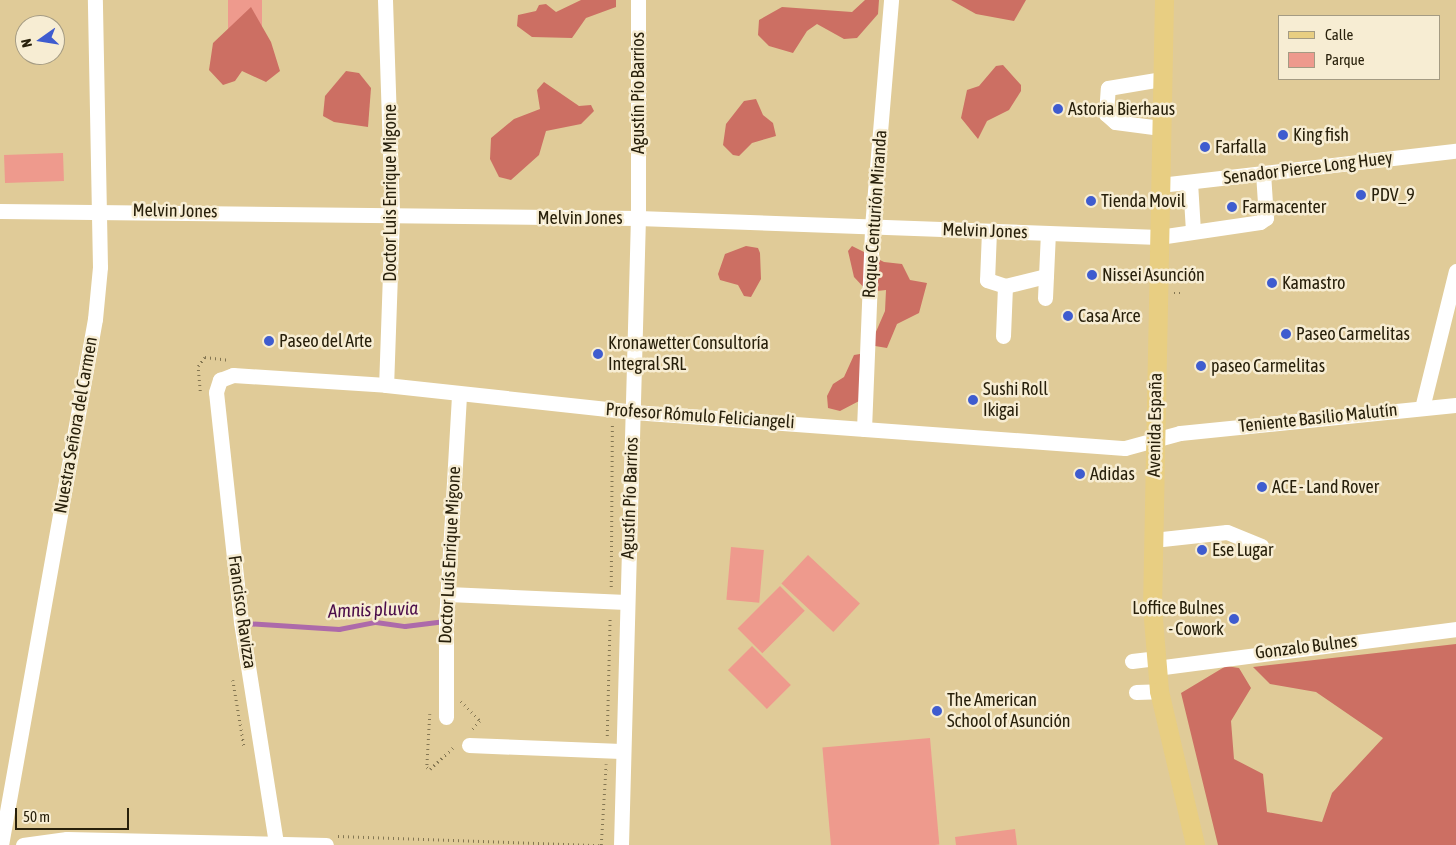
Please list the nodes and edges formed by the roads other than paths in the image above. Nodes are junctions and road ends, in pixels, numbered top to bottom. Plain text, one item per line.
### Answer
1 (95, 0) edge
2 (385, 0) edge
3 (638, 0) edge
4 (891, 0) edge
5 (1164, 0) edge
6 (1162, 79) junction
7 (1161, 128) junction
8 (1456, 151) edge
9 (1263, 173) junction
10 (1190, 182) junction
11 (1160, 185) junction
12 (98, 209) junction
13 (0, 211) edge
14 (392, 216) junction
15 (638, 218) junction
16 (872, 227) junction
17 (989, 231) junction
18 (1193, 231) junction
19 (1048, 233) junction
20 (1159, 237) junction
21 (1456, 271) edge
22 (1046, 276) junction
23 (1005, 286) junction
24 (1046, 298) dead end
25 (1004, 336) dead end
26 (220, 380) joint
27 (386, 385) junction
28 (459, 394) junction
29 (1456, 405) edge
30 (1422, 408) junction
31 (633, 412) junction
32 (864, 428) junction
33 (1180, 432) joint
34 (1154, 441) junction
35 (1153, 540) junction
36 (1261, 546) dead end
37 (448, 594) junction
38 (626, 602) junction
39 (1456, 629) edge
40 (1132, 661) dead end
41 (1156, 663) junction
42 (1159, 691) junction
43 (1136, 692) dead end
44 (446, 717) dead end
45 (469, 739) road end
46 (614, 750) junction
47 (329, 840) edge
48 (276, 843) junction
49 (196, 844) edge
50 (1, 845) edge
51 (23, 845) edge
52 (621, 845) edge
53 (1196, 845) edge

1 - 12 street, Nuestra Señora del Carmen
2 - 14 street, Doctor Luis Enrique Migone
3 - 15 street, Agustín Pío Barrios
4 - 16 street, Roque Centurión Miranda
5 - 6 main road, Avenida España
6 - 7 main road, Avenida España
6 - 7 street
7 - 11 main road, Avenida España
8 - 9 street, Senador Pierce Long Huey
9 - 10 street, Senador Pierce Long Huey
9 - 18 street, Melvin Jones
10 - 11 street, Senador Pierce Long Huey
10 - 18 street
11 - 20 main road, Avenida España
12 - 13 street, Melvin Jones
12 - 14 street, Melvin Jones
12 - 50 street, Nuestra Señora del Carmen
14 - 15 street, Melvin Jones
14 - 27 street, Doctor Luis Enrique Migone
15 - 16 street, Melvin Jones
15 - 31 street, Agustín Pío Barrios
16 - 17 street, Melvin Jones
16 - 32 street, Roque Centurión Miranda
17 - 19 street, Melvin Jones
17 - 23 street
18 - 20 street, Melvin Jones
19 - 20 street, Melvin Jones
19 - 22 street
20 - 34 main road, Avenida España
21 - 30 street
22 - 23 street
22 - 24 street
23 - 25 street
26 - 27 street, Profesor Rómulo Feliciangeli
26 - 48 street, Francisco Ravizza
27 - 28 street, Profesor Rómulo Feliciangeli
28 - 31 street, Profesor Rómulo Feliciangeli
28 - 37 street, Doctor Luís Enrique Migone
29 - 30 street, Teniente Basilio Malutín
30 - 33 street, Teniente Basilio Malutín
31 - 32 street, Profesor Rómulo Feliciangeli
31 - 38 street, Agustín Pío Barrios
32 - 34 street, Profesor Rómulo Feliciangeli
33 - 34 street, Profesor Rómulo Feliciangeli
34 - 35 main road, Avenida España
35 - 36 street
35 - 41 main road, Avenida España
37 - 38 street
37 - 44 street, Doctor Luís Enrique Migone
38 - 46 street, Agustín Pío Barrios
39 - 41 street, Gonzalo Bulnes
40 - 41 street, Gonzalo Bulnes
41 - 42 main road, Avenida España
42 - 43 street
42 - 53 main road, Avenida España
45 - 46 street
46 - 52 street, Agustín Pío Barrios
47 - 48 street
48 - 49 street
49 - 51 street

